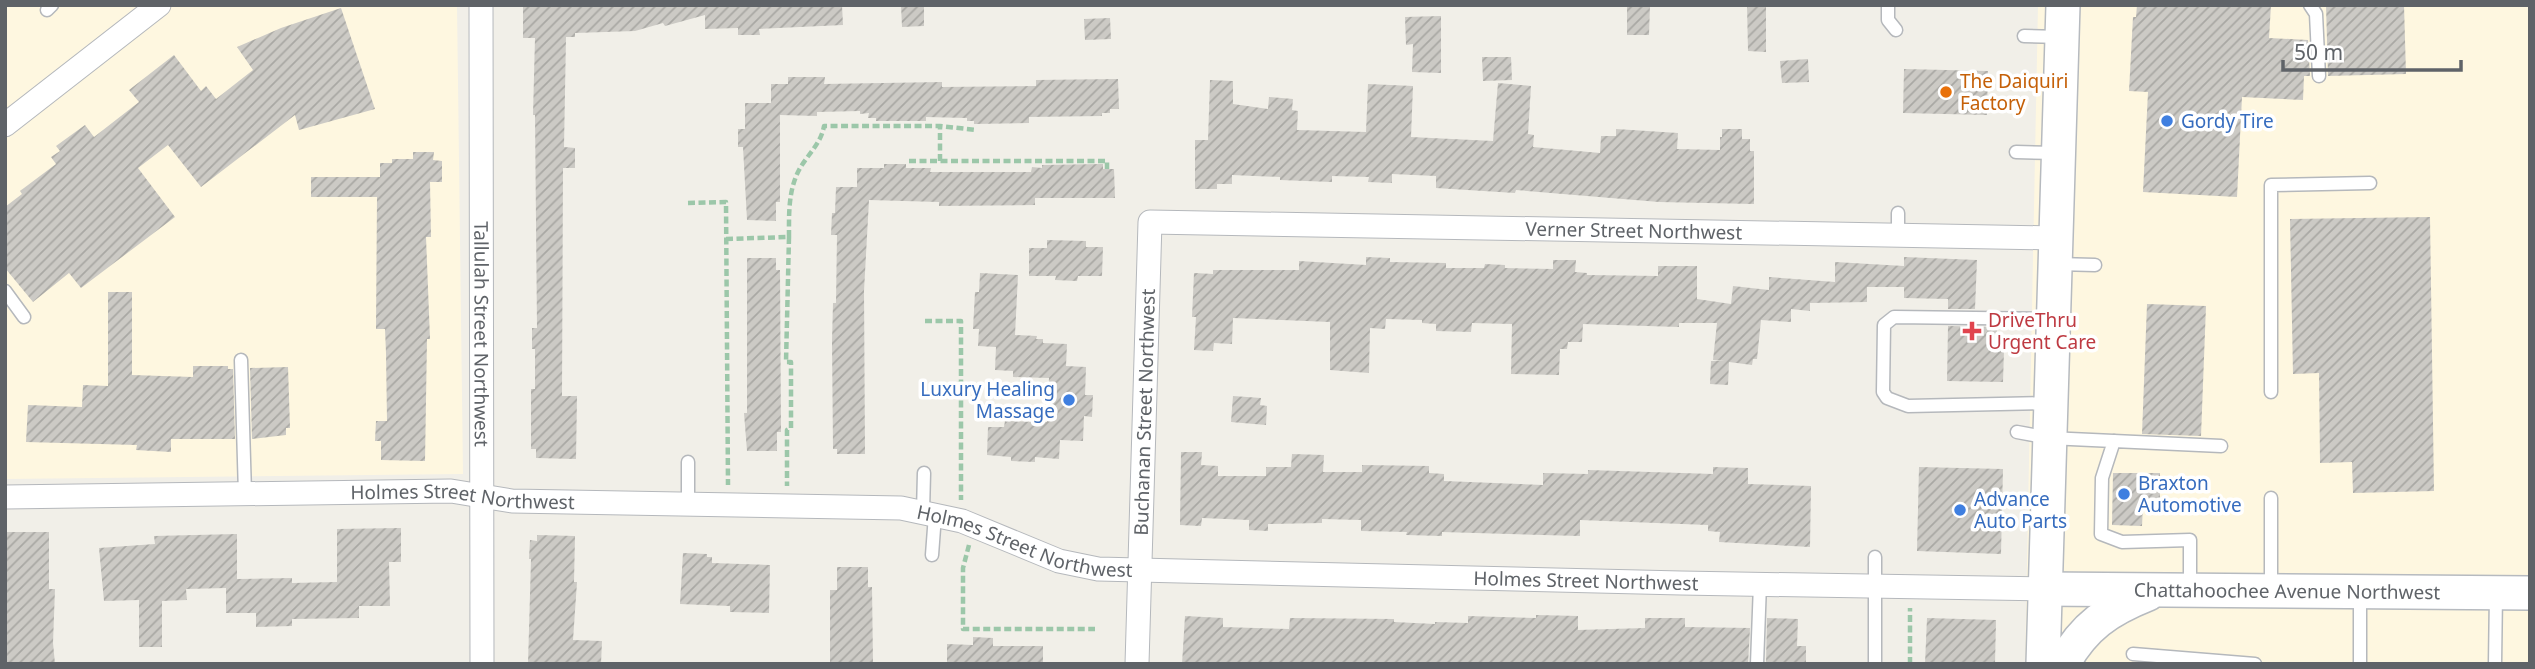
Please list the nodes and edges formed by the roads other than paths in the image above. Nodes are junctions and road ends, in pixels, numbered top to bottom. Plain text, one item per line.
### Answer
1 (159, 5) edge
2 (481, 5) edge
3 (1888, 5) edge
4 (2310, 5) edge
5 (2062, 21) edge
6 (1896, 30) dead end
7 (2024, 37) dead end
8 (2319, 76) dead end
9 (5, 125) edge
10 (2016, 152) dead end
11 (2057, 153) junction
12 (2370, 183) dead end
13 (1212, 223) joint
14 (2054, 251) junction
15 (2095, 265) dead end
16 (5, 291) edge
17 (24, 317) dead end
18 (2052, 318) junction
19 (241, 360) dead end
20 (2271, 392) dead end
21 (2050, 403) junction
22 (2017, 432) dead end
23 (2049, 438) junction
24 (2115, 441) junction
25 (2221, 446) dead end
26 (688, 462) dead end
27 (924, 473) dead end
28 (245, 494) junction
29 (481, 496) junction
30 (5, 497) edge
31 (2270, 499) dead end
32 (688, 504) junction
33 (929, 514) junction
34 (932, 555) dead end
35 (1875, 557) dead end
36 (1140, 570) junction
37 (1760, 584) junction
38 (1875, 586) junction
39 (2045, 589) junction
40 (2157, 590) junction
41 (2190, 590) junction
42 (2271, 591) junction
43 (2360, 593) junction
44 (2496, 593) junction
45 (2530, 593) edge
46 (2133, 654) dead end
47 (2201, 661) edge
48 (482, 664) edge
49 (1137, 664) edge
50 (1757, 664) edge
51 (1875, 664) edge
52 (2043, 664) edge
53 (2063, 664) edge
54 (2255, 664) edge
55 (2360, 664) edge
56 (2495, 664) edge

1 - 9 street
2 - 29 street, Tallulah Street Northwest
3 - 6 lane
4 - 8 lane
5 - 7 lane
5 - 11 main road
10 - 11 lane
11 - 14 main road
12 - 20 lane
13 - 14 street, Verner Street Northwest
13 - 36 street, Buchanan Street Northwest
14 - 15 lane
14 - 18 main road
16 - 17 lane
18 - 21 main road
18 - 21 lane
19 - 28 lane
21 - 23 main road
22 - 23 lane
23 - 24 lane
23 - 39 main road
24 - 25 lane
24 - 41 lane
26 - 32 lane
27 - 33 lane
28 - 29 street, Holmes Street Northwest
28 - 30 street, Holmes Street Northwest
29 - 32 street, Holmes Street Northwest
29 - 48 street, Tallulah Street Northwest
31 - 42 lane
32 - 33 street, Holmes Street Northwest
33 - 34 lane
33 - 36 street, Holmes Street Northwest
35 - 38 lane
36 - 37 street, Holmes Street Northwest
36 - 49 street, Buchanan Street Northwest
37 - 38 street, Holmes Street Northwest
37 - 50 lane
38 - 39 street, Holmes Street Northwest
38 - 51 lane
39 - 40 main road, Chattahoochee Avenue Northwest
39 - 52 main road
40 - 41 main road, Chattahoochee Avenue Northwest
40 - 53 main road
41 - 42 main road, Chattahoochee Avenue Northwest
42 - 43 main road, Chattahoochee Avenue Northwest
43 - 44 main road, Chattahoochee Avenue Northwest
43 - 55 lane
44 - 45 main road, Chattahoochee Avenue Northwest
44 - 56 lane
46 - 47 lane
47 - 54 lane

